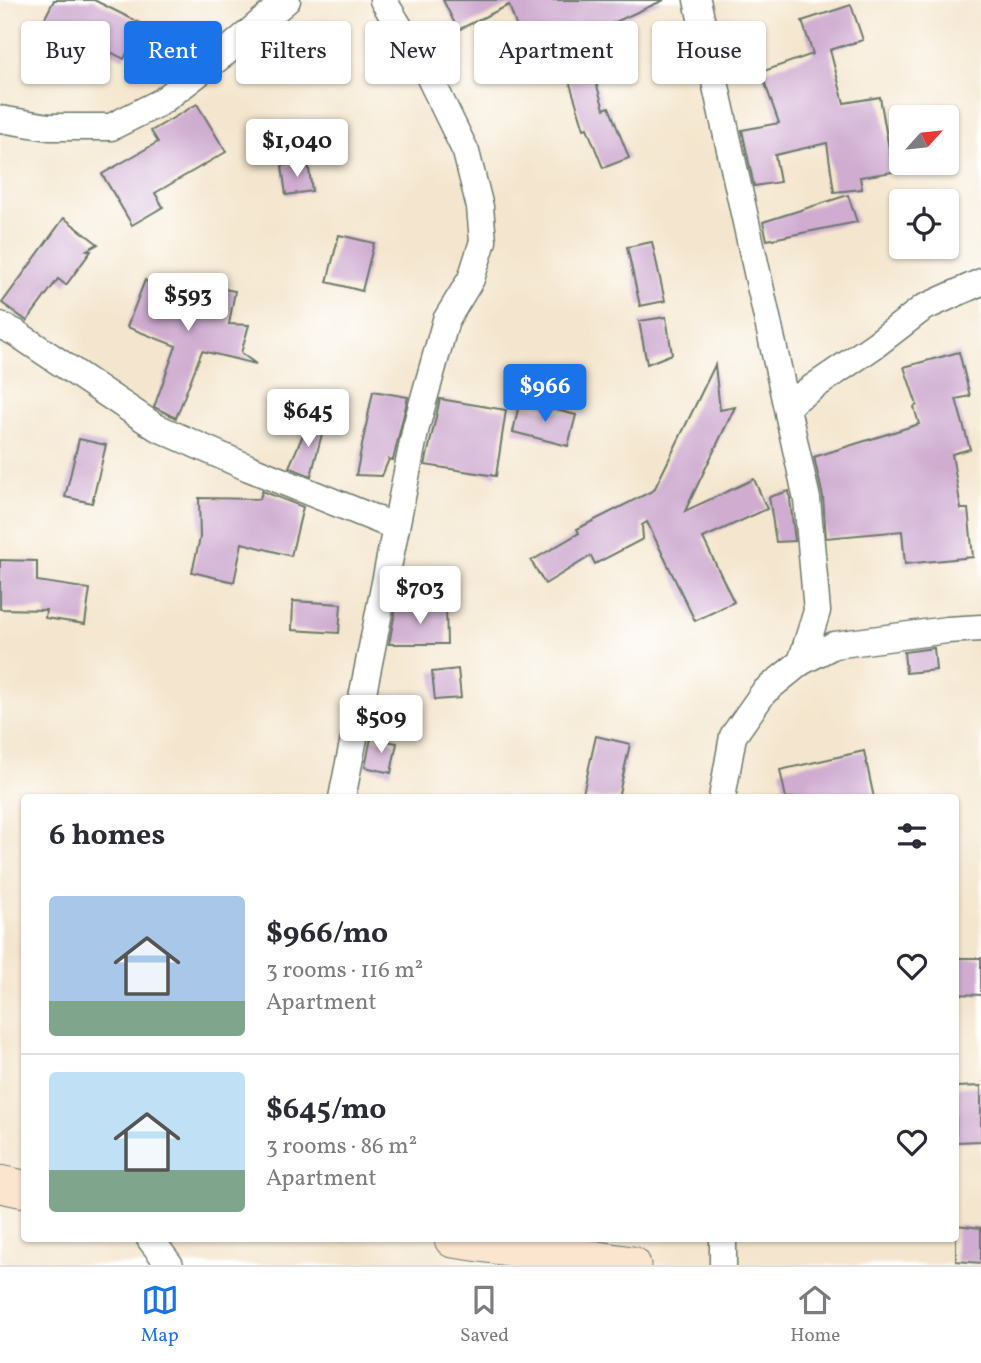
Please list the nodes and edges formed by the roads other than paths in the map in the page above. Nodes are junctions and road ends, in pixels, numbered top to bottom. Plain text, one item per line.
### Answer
1 (287, 0) edge
2 (383, 0) edge
3 (697, 0) edge
4 (0, 119) edge
5 (981, 282) edge
6 (0, 325) edge
7 (787, 405) junction
8 (396, 527) junction
9 (981, 628) edge
10 (801, 662) junction
11 (343, 794) edge
12 (723, 794) edge
13 (0, 1184) edge
14 (21, 1188) edge
15 (152, 1242) edge
16 (474, 1242) edge
17 (723, 1242) edge
18 (170, 1265) edge
19 (632, 1265) edge
20 (723, 1265) edge

1 - 4 street
2 - 8 street
3 - 7 street
5 - 7 street
6 - 8 street
7 - 10 street
8 - 11 street
9 - 10 street
10 - 12 street
13 - 14 main road
15 - 18 street
16 - 19 main road
17 - 20 street

